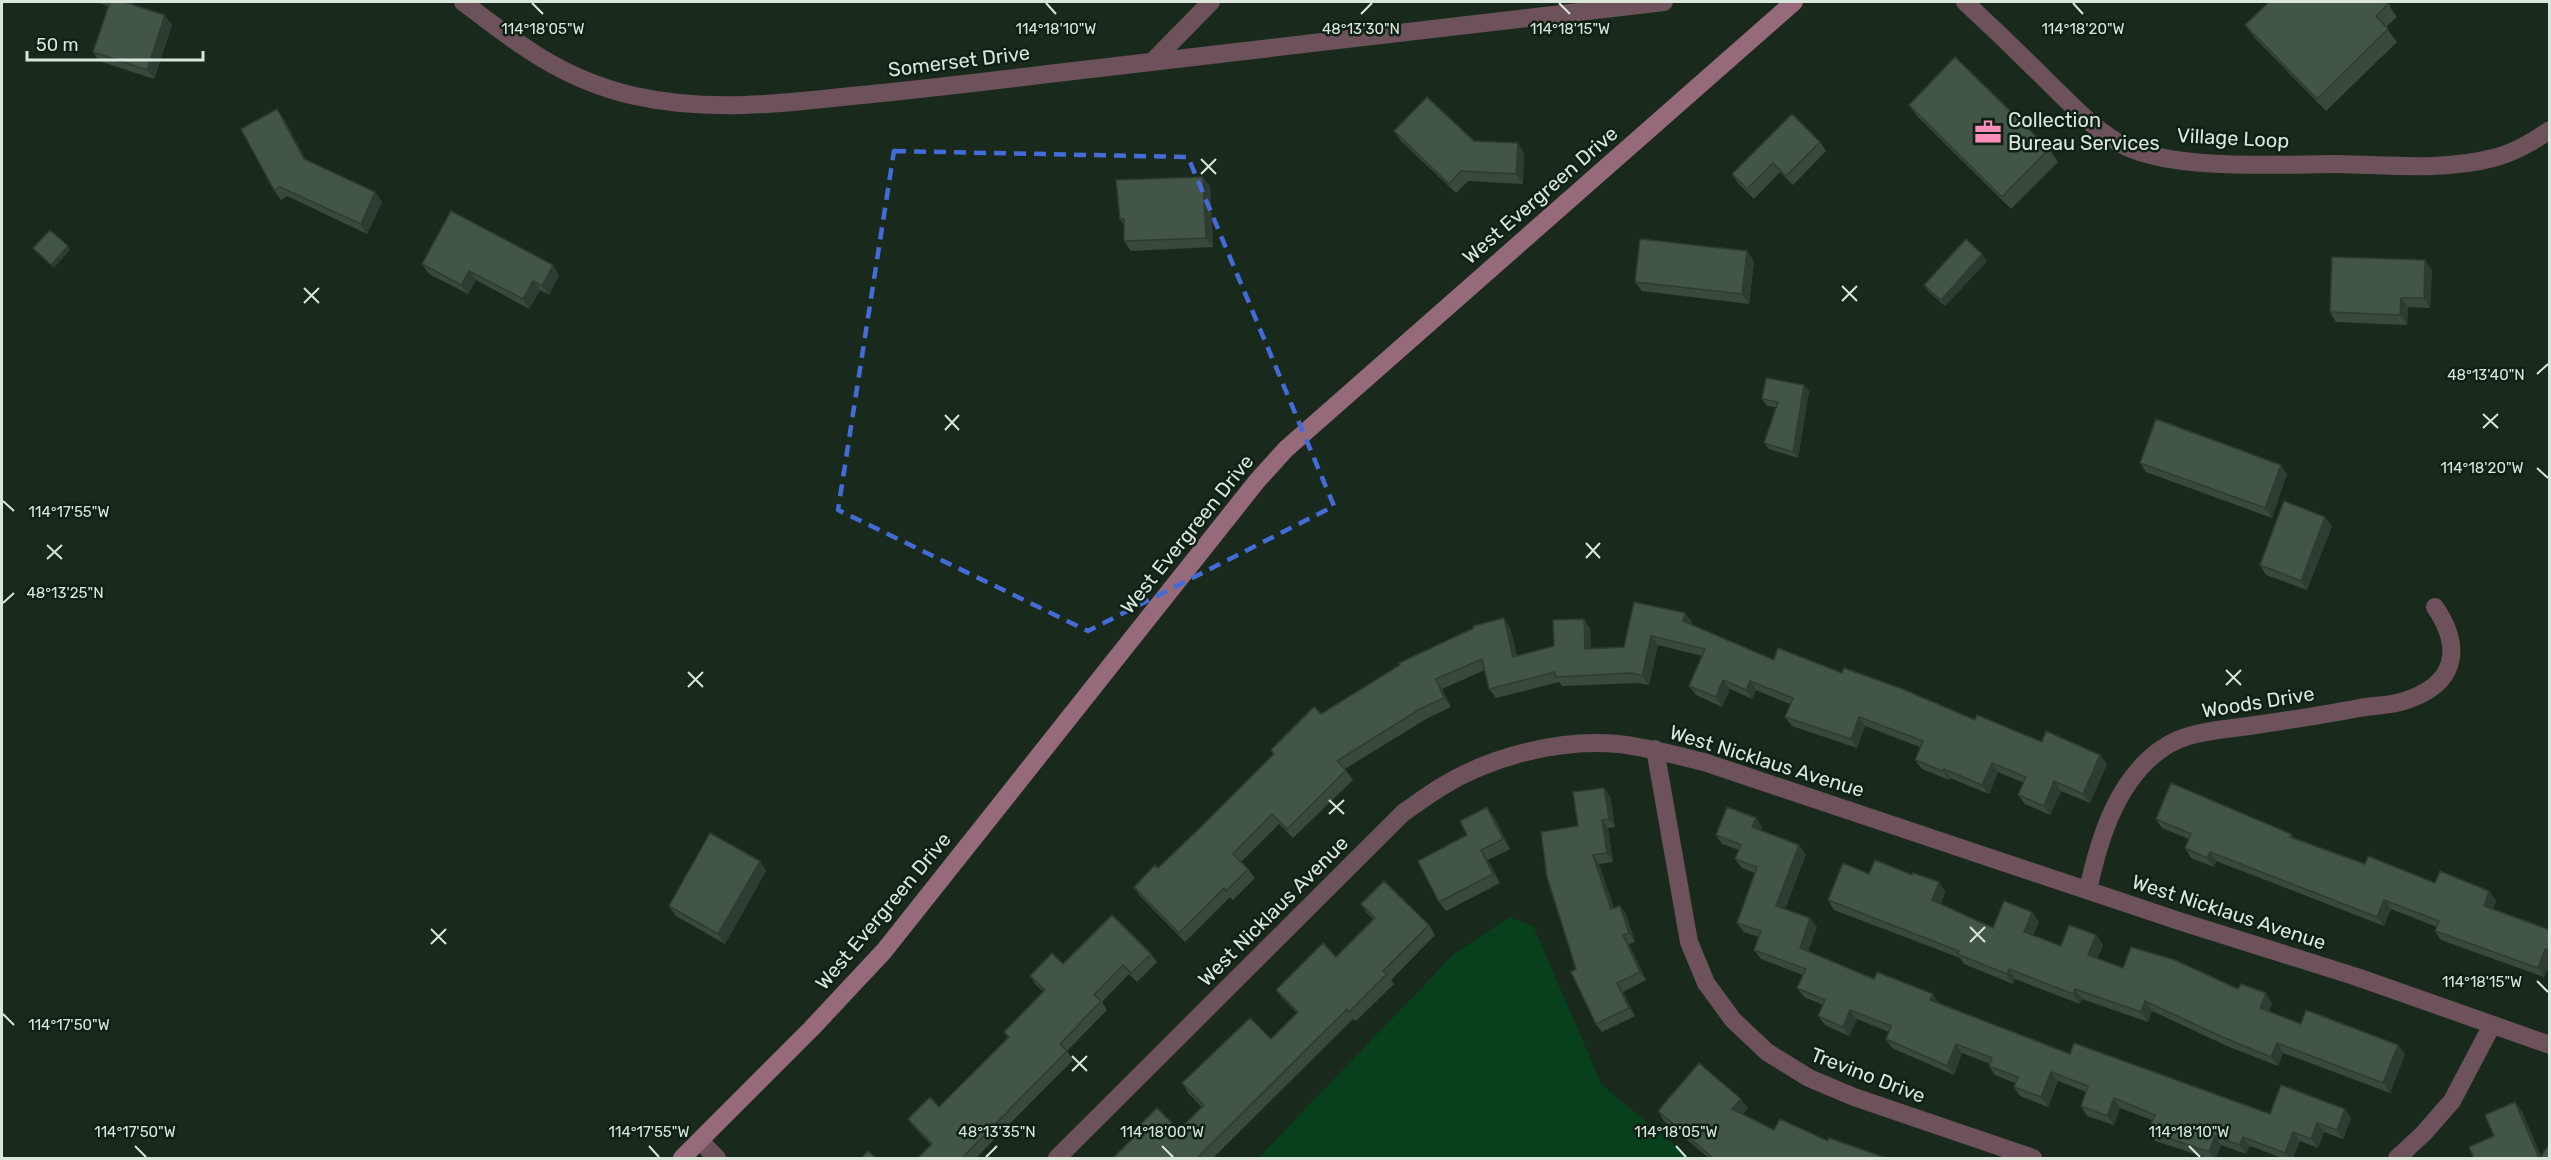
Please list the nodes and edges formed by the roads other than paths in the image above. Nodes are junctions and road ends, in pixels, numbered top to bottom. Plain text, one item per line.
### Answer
1 (464, 2) edge
2 (1211, 2) edge
3 (1664, 2) edge
4 (1794, 2) edge
5 (1965, 2) edge
6 (1153, 61) junction
7 (2550, 130) edge
8 (2435, 607) dead end
9 (1655, 749) junction
10 (2088, 890) junction
11 (2492, 1025) junction
12 (2550, 1045) edge
13 (700, 1141) junction
14 (682, 1158) edge
15 (717, 1158) edge
16 (1057, 1158) edge
17 (2033, 1158) edge
18 (2397, 1158) edge

1 - 6 street, Somerset Drive
2 - 6 street
3 - 6 street, Somerset Drive
4 - 13 street, West Evergreen Drive
5 - 7 street, Village Loop
8 - 10 street, Woods Drive
9 - 10 street, West Nicklaus Avenue
9 - 16 street, West Nicklaus Avenue
9 - 17 street, Trevino Drive
10 - 11 street, West Nicklaus Avenue
11 - 12 street, West Nicklaus Avenue
11 - 18 street
13 - 14 street, West Evergreen Drive
13 - 15 street

